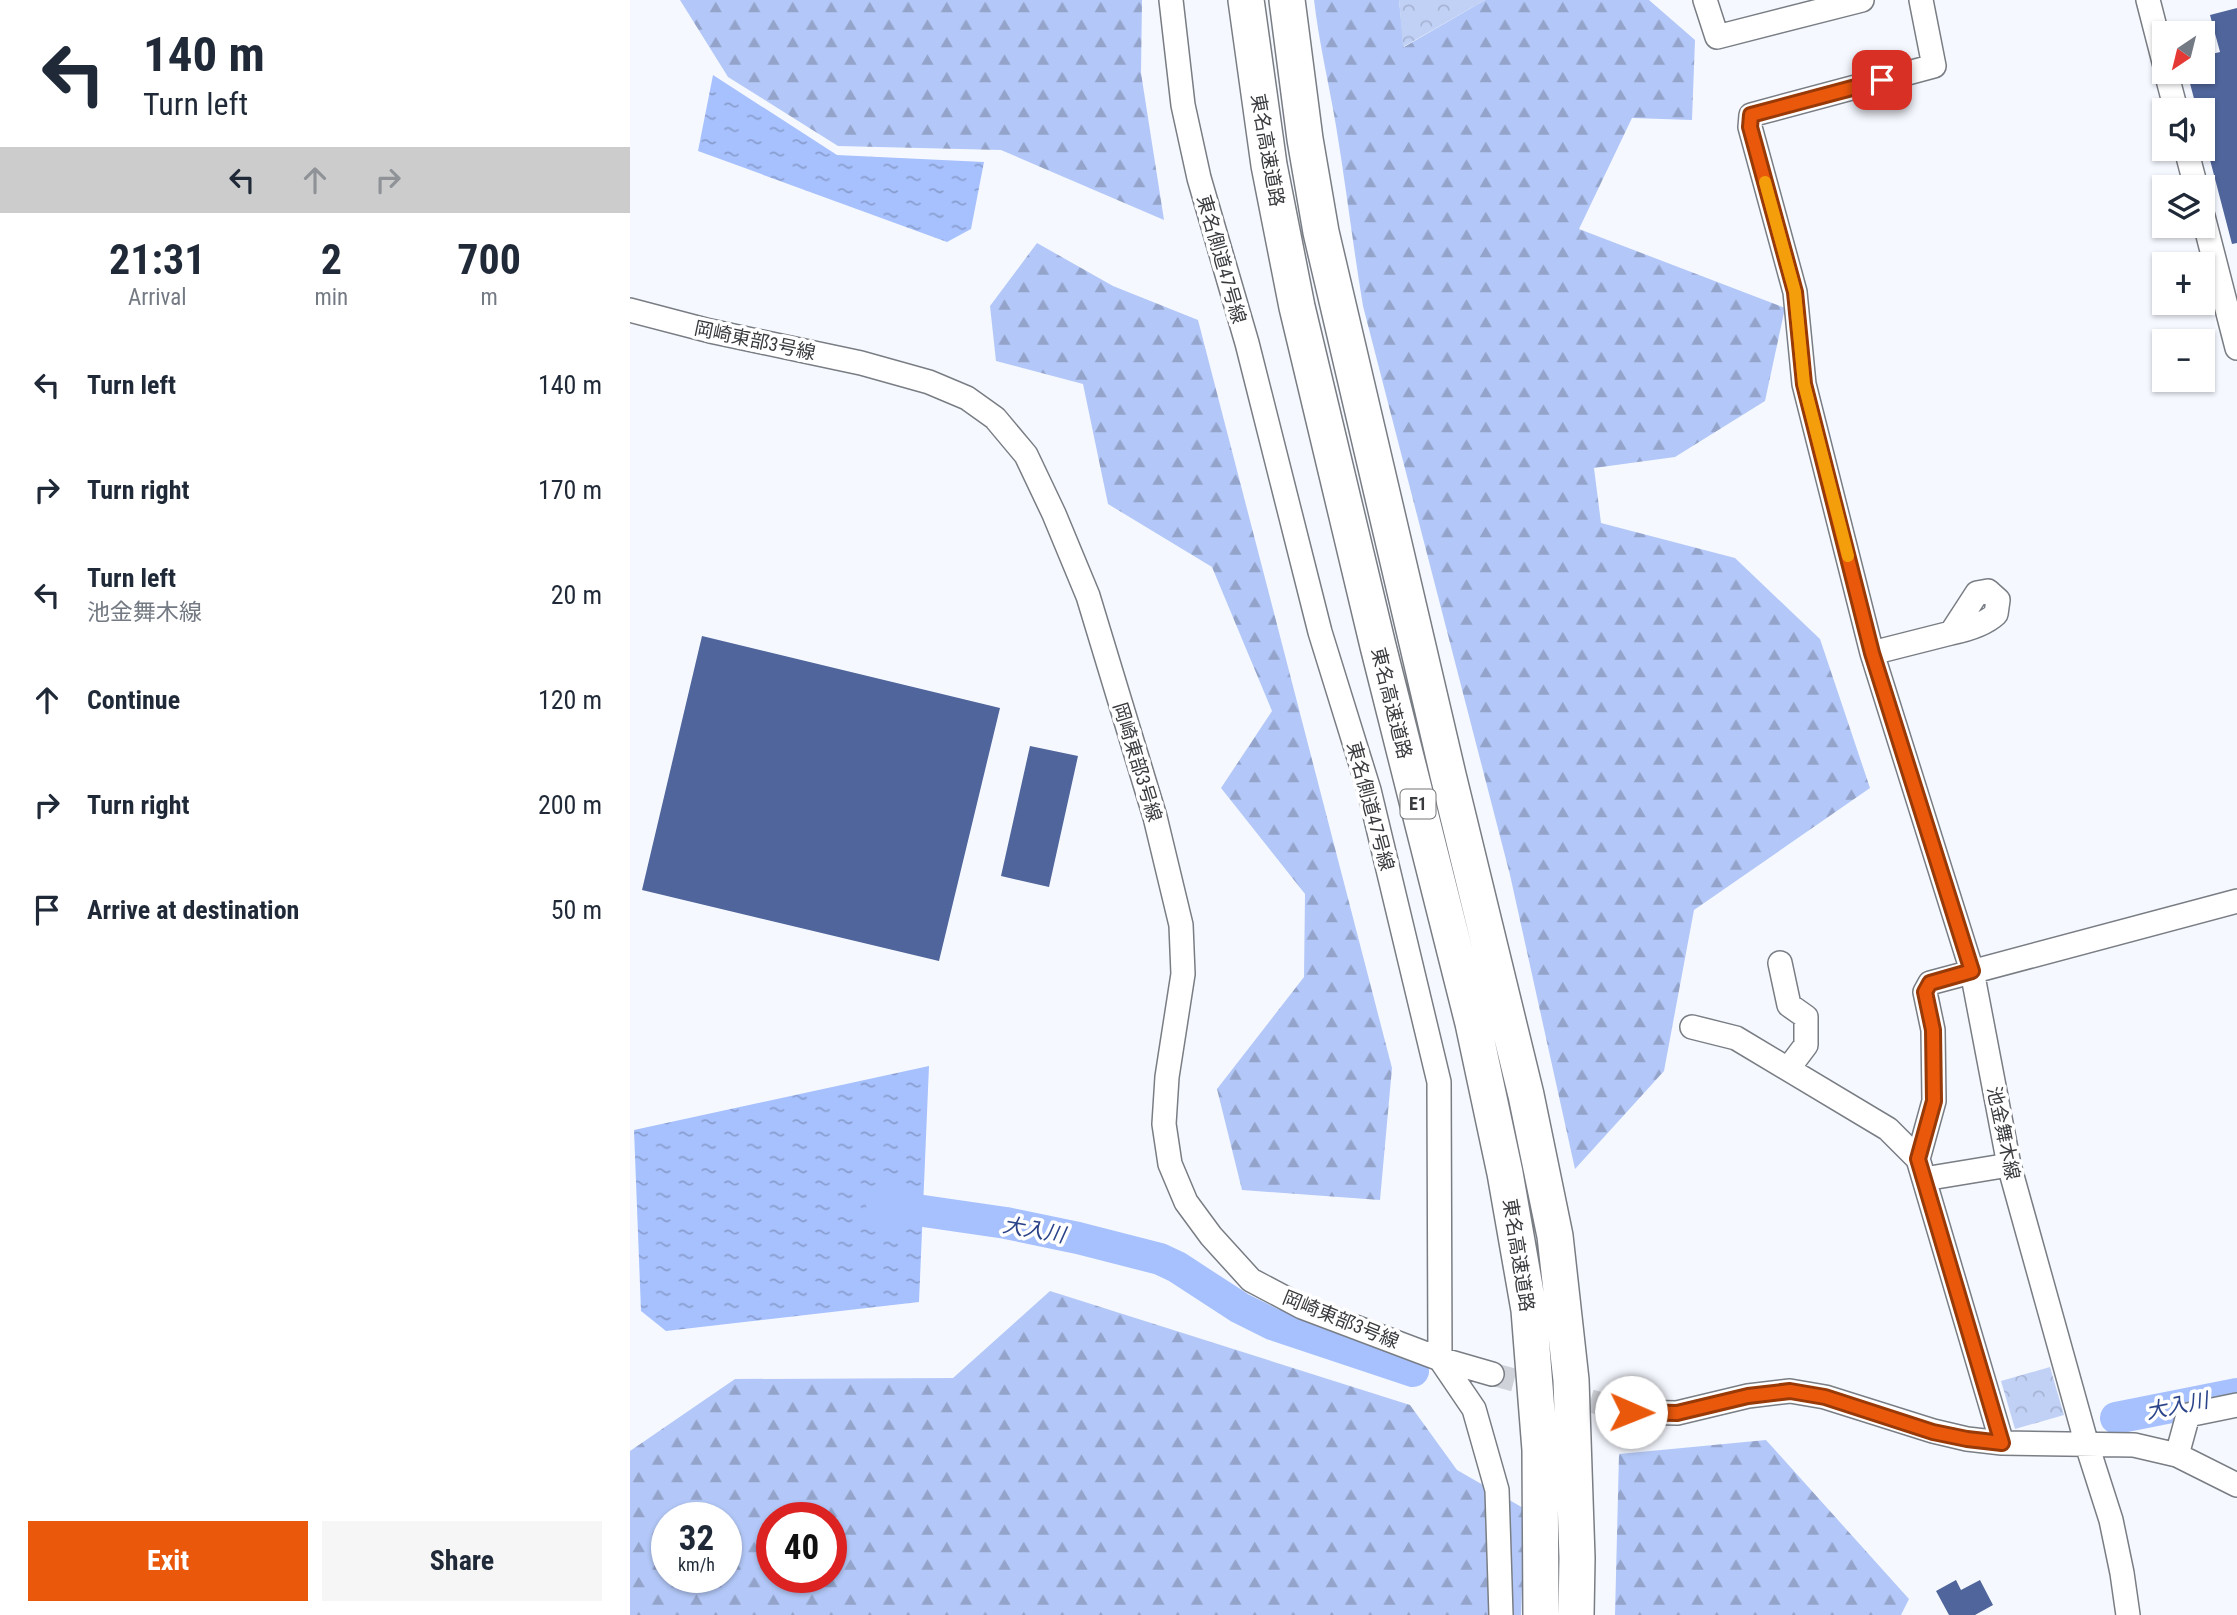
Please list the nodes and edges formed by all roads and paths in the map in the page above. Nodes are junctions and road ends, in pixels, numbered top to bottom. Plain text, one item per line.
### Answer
1 (1171, 0) edge
2 (1247, 0) edge
3 (1287, 0) edge
4 (1705, 0) edge
5 (1861, 0) edge
6 (1921, 0) edge
7 (2148, 0) edge
8 (2153, 21) edge
9 (2209, 238) edge
10 (630, 310) edge
11 (2237, 348) edge
12 (1951, 634) dead end
13 (1872, 653) junction
14 (2237, 901) edge
15 (1780, 963) dead end
16 (1972, 971) junction
17 (1692, 1027) dead end
18 (1788, 1069) junction
19 (2009, 1165) junction
20 (1921, 1169) junction
21 (1440, 1359) junction
22 (1492, 1374) tunnel mouth
23 (2237, 1405) edge
24 (1631, 1412) tunnel mouth
25 (2002, 1443) junction
26 (2087, 1445) junction
27 (2177, 1455) junction
28 (2237, 1485) edge
29 (1501, 1615) edge
30 (1541, 1615) edge
31 (1576, 1615) edge
32 (2128, 1615) edge

1 - 21 street, 東名側道47号線
2 - 30 highway, 東名高速道路 / E1
3 - 31 highway, 東名高速道路 / E1
4 - 5 street
6 - 13 street, 池金舞木線
7 - 8 street
9 - 11 street
10 - 21 street, 岡崎東部3号線
12 - 13 street
13 - 16 street, 池金舞木線
14 - 16 street
15 - 18 street
16 - 19 street, 池金舞木線
16 - 20 street
17 - 18 street
18 - 20 street
19 - 20 street
19 - 26 street, 池金舞木線
20 - 25 street
21 - 22 street, 岡崎東部3号線
21 - 29 street
23 - 27 street
24 - 25 street
25 - 26 street
26 - 27 street
26 - 32 street, 池金舞木線
27 - 28 street

